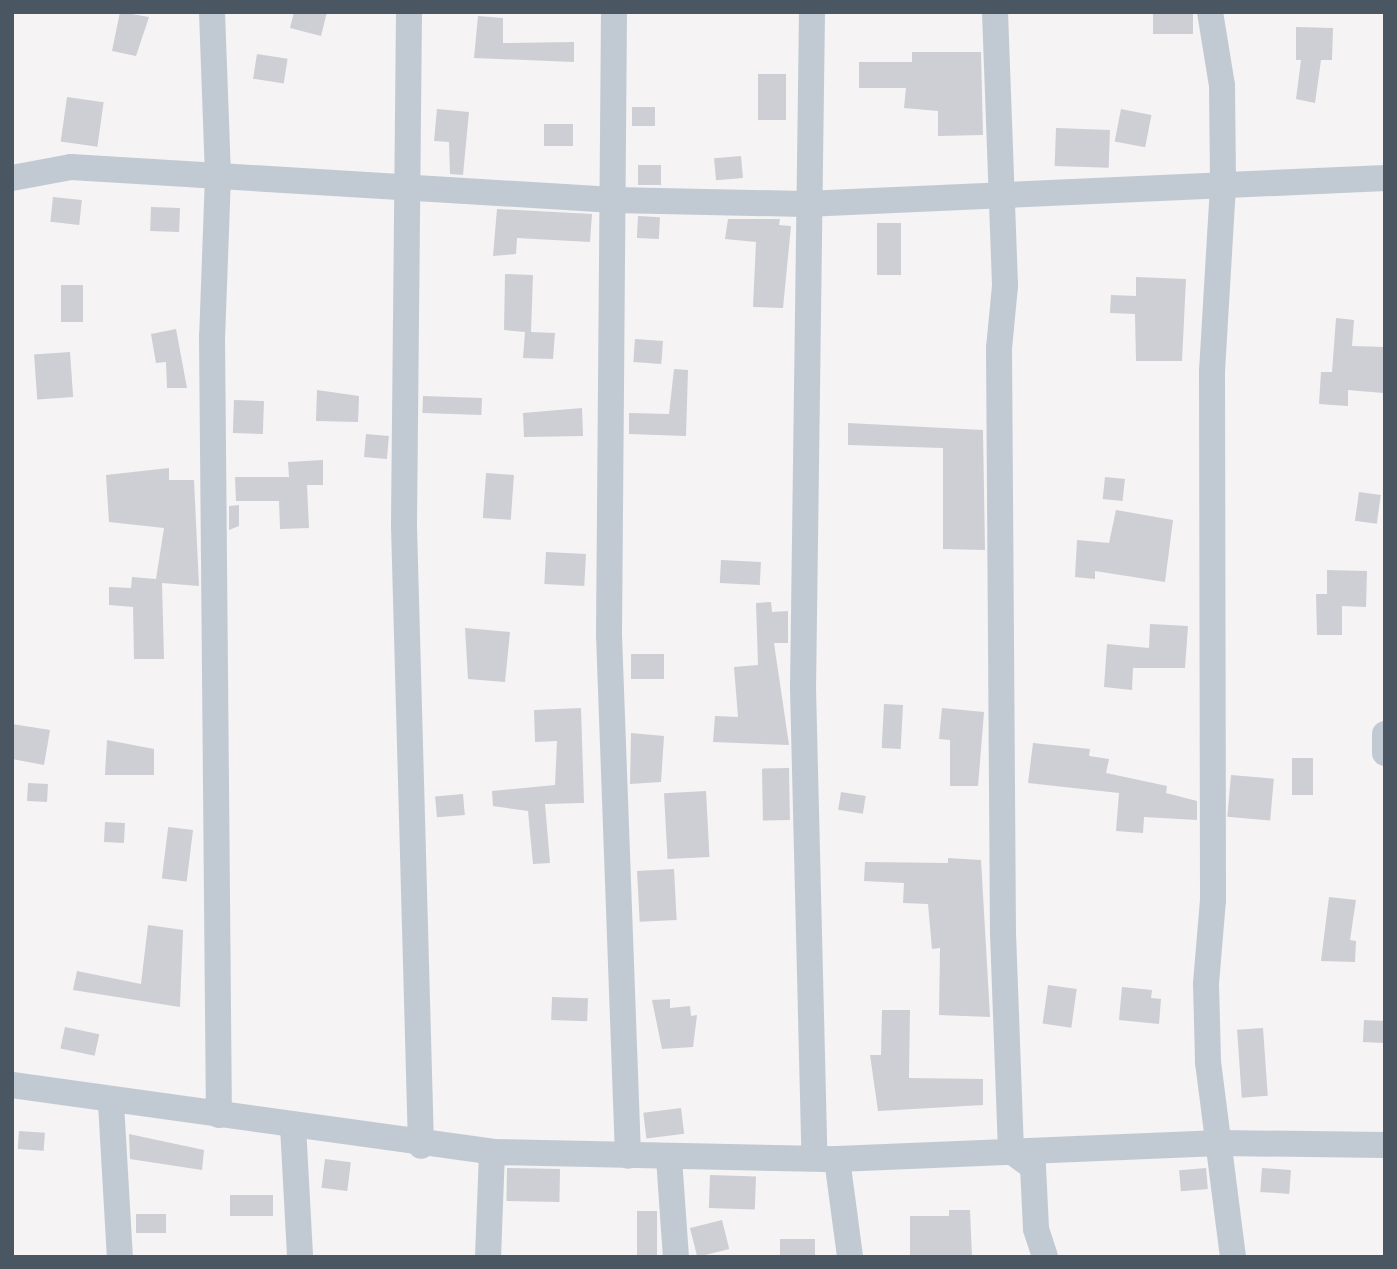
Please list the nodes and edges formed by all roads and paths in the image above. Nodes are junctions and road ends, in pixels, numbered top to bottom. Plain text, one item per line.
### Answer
1 (212, 12) edge
2 (409, 12) edge
3 (614, 12) edge
4 (812, 12) edge
5 (995, 12) edge
6 (1210, 12) edge
7 (15, 173) edge
8 (218, 176) junction
9 (1385, 178) edge
10 (1223, 186) junction
11 (405, 189) junction
12 (1001, 196) junction
13 (614, 200) junction
14 (806, 204) junction
15 (1385, 734) edge
16 (1385, 753) edge
17 (12, 1085) edge
18 (111, 1103) junction
19 (219, 1115) junction
20 (293, 1126) junction
21 (1220, 1143) junction
22 (1385, 1144) edge
23 (421, 1146) junction
24 (1011, 1151) junction
25 (492, 1152) junction
26 (628, 1156) junction
27 (826, 1156) junction
28 (669, 1158) junction
29 (120, 1257) edge
30 (300, 1257) edge
31 (488, 1257) edge
32 (676, 1257) edge
33 (850, 1257) edge
34 (1045, 1257) edge
35 (1233, 1257) edge

1 - 8 street
2 - 11 street
3 - 13 street
4 - 14 street
5 - 12 street
6 - 10 street
7 - 8 street
8 - 11 street
8 - 19 street
9 - 10 street
10 - 12 street
10 - 21 street
11 - 13 street
11 - 23 street
12 - 14 street
12 - 24 street
13 - 14 street
13 - 26 street
14 - 27 street
15 - 16 street
17 - 18 street
18 - 19 street
18 - 29 street
19 - 20 street
20 - 23 street
20 - 30 street
21 - 22 street
21 - 24 street
21 - 35 street
23 - 25 street
24 - 27 street
24 - 34 street
25 - 26 street
25 - 31 street
26 - 28 street
27 - 28 street
27 - 33 street
28 - 32 street

